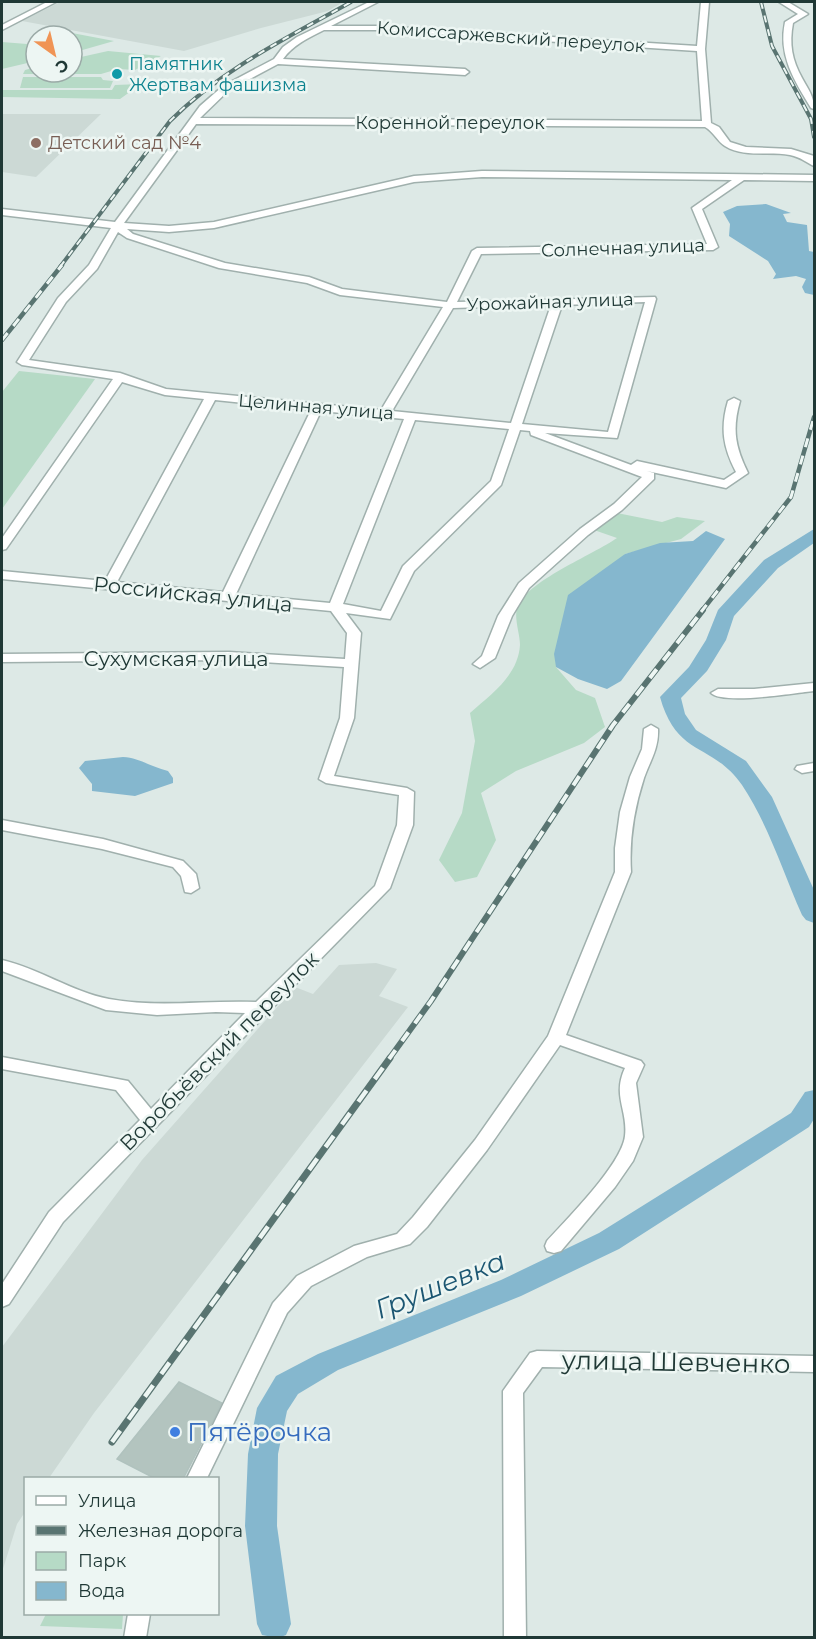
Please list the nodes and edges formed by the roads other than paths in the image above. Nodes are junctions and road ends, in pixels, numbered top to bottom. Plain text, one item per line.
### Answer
1 (52, 2) edge
2 (374, 2) edge
3 (705, 2) edge
4 (783, 2) edge
5 (804, 14) junction
6 (814, 17) edge
7 (2, 28) edge
8 (320, 29) junction
9 (701, 49) junction
10 (277, 61) junction
11 (465, 72) dead end
12 (814, 106) edge
13 (192, 121) junction
14 (707, 124) junction
15 (814, 163) edge
16 (741, 178) junction
17 (814, 179) edge
18 (2, 212) edge
19 (117, 226) junction
20 (558, 301) junction
21 (450, 305) junction
22 (120, 376) junction
23 (211, 397) junction
24 (734, 401) dead end
25 (318, 406) junction
26 (385, 413) junction
27 (411, 416) junction
28 (515, 426) junction
29 (608, 435) junction
30 (594, 455) junction
31 (2, 546) edge
32 (2, 575) edge
33 (108, 585) junction
34 (227, 598) junction
35 (335, 607) junction
36 (2, 658) edge
37 (351, 663) junction
38 (480, 664) dead end
39 (814, 687) edge
40 (718, 693) dead end
41 (651, 729) dead end
42 (2, 825) edge
43 (191, 888) dead end
44 (2, 965) edge
45 (260, 1008) junction
46 (556, 1038) junction
47 (2, 1063) edge
48 (150, 1121) junction
49 (554, 1246) dead end
50 (2, 1299) edge
51 (814, 1364) edge
52 (198, 1477) edge
53 (139, 1615) edge
54 (135, 1638) edge
55 (515, 1638) edge

1 - 7 street
2 - 8 street
3 - 9 street
4 - 5 street
5 - 6 street
5 - 12 street
8 - 9 street, Комиссаржевский переулок
8 - 10 street
9 - 14 street
10 - 11 street
10 - 13 street
13 - 14 street, Коренной переулок
13 - 19 street
14 - 15 street
16 - 17 street
16 - 19 street
16 - 21 street, Солнечная улица
18 - 19 street
19 - 21 street, Урожайная улица
19 - 22 street, Целинная улица
20 - 21 street, Урожайная улица
20 - 28 street
20 - 29 street, Урожайная улица
21 - 26 street
22 - 23 street, Целинная улица
22 - 31 street
23 - 25 street, Целинная улица
23 - 33 street
24 - 30 street
25 - 26 street, Целинная улица
25 - 34 street
26 - 27 street, Целинная улица
27 - 28 street, Целинная улица
27 - 35 street
28 - 29 street, Целинная улица
28 - 30 street
28 - 35 street, Российская улица
29 - 30 street
30 - 38 street
32 - 33 street, Российская улица
33 - 34 street, Российская улица
34 - 35 street, Российская улица
35 - 37 street
36 - 37 street, Сухумская улица
37 - 45 street, Воробьёвский переулок
39 - 40 street
41 - 46 street
42 - 43 street
44 - 45 street
45 - 48 street, Воробьёвский переулок
46 - 49 street
46 - 52 street
47 - 48 street
48 - 50 street, Воробьёвский переулок
51 - 55 street, улица Шевченко
53 - 54 street

